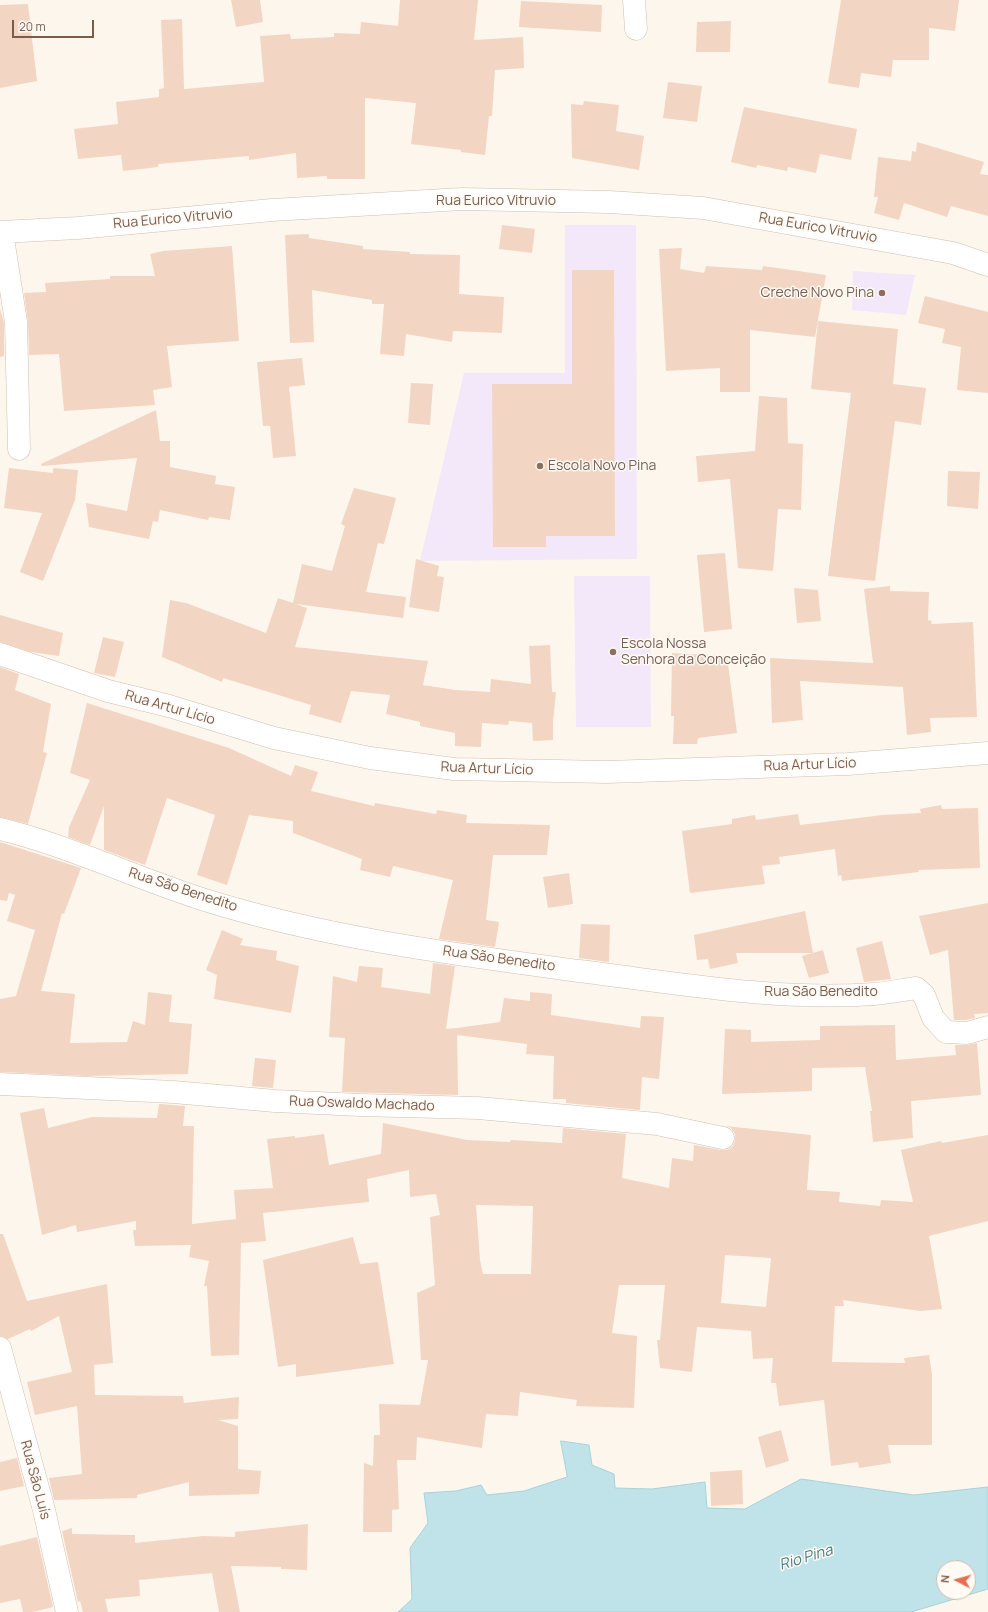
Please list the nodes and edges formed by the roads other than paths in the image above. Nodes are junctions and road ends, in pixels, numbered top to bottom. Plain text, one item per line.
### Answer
1 (634, 0) edge
2 (636, 29) dead end
3 (1, 232) edge
4 (988, 264) edge
5 (19, 449) dead end
6 (0, 654) edge
7 (988, 752) edge
8 (0, 829) edge
9 (988, 1027) edge
10 (0, 1084) edge
11 (723, 1138) dead end
12 (0, 1348) edge
13 (67, 1612) edge

1 - 2 street
3 - 4 street, Rua Eurico Vitruvio
3 - 5 street
6 - 7 street, Rua Artur Lício
8 - 9 street, Rua São Benedito
10 - 11 street, Rua Oswaldo Machado
12 - 13 street, Rua São Luís

